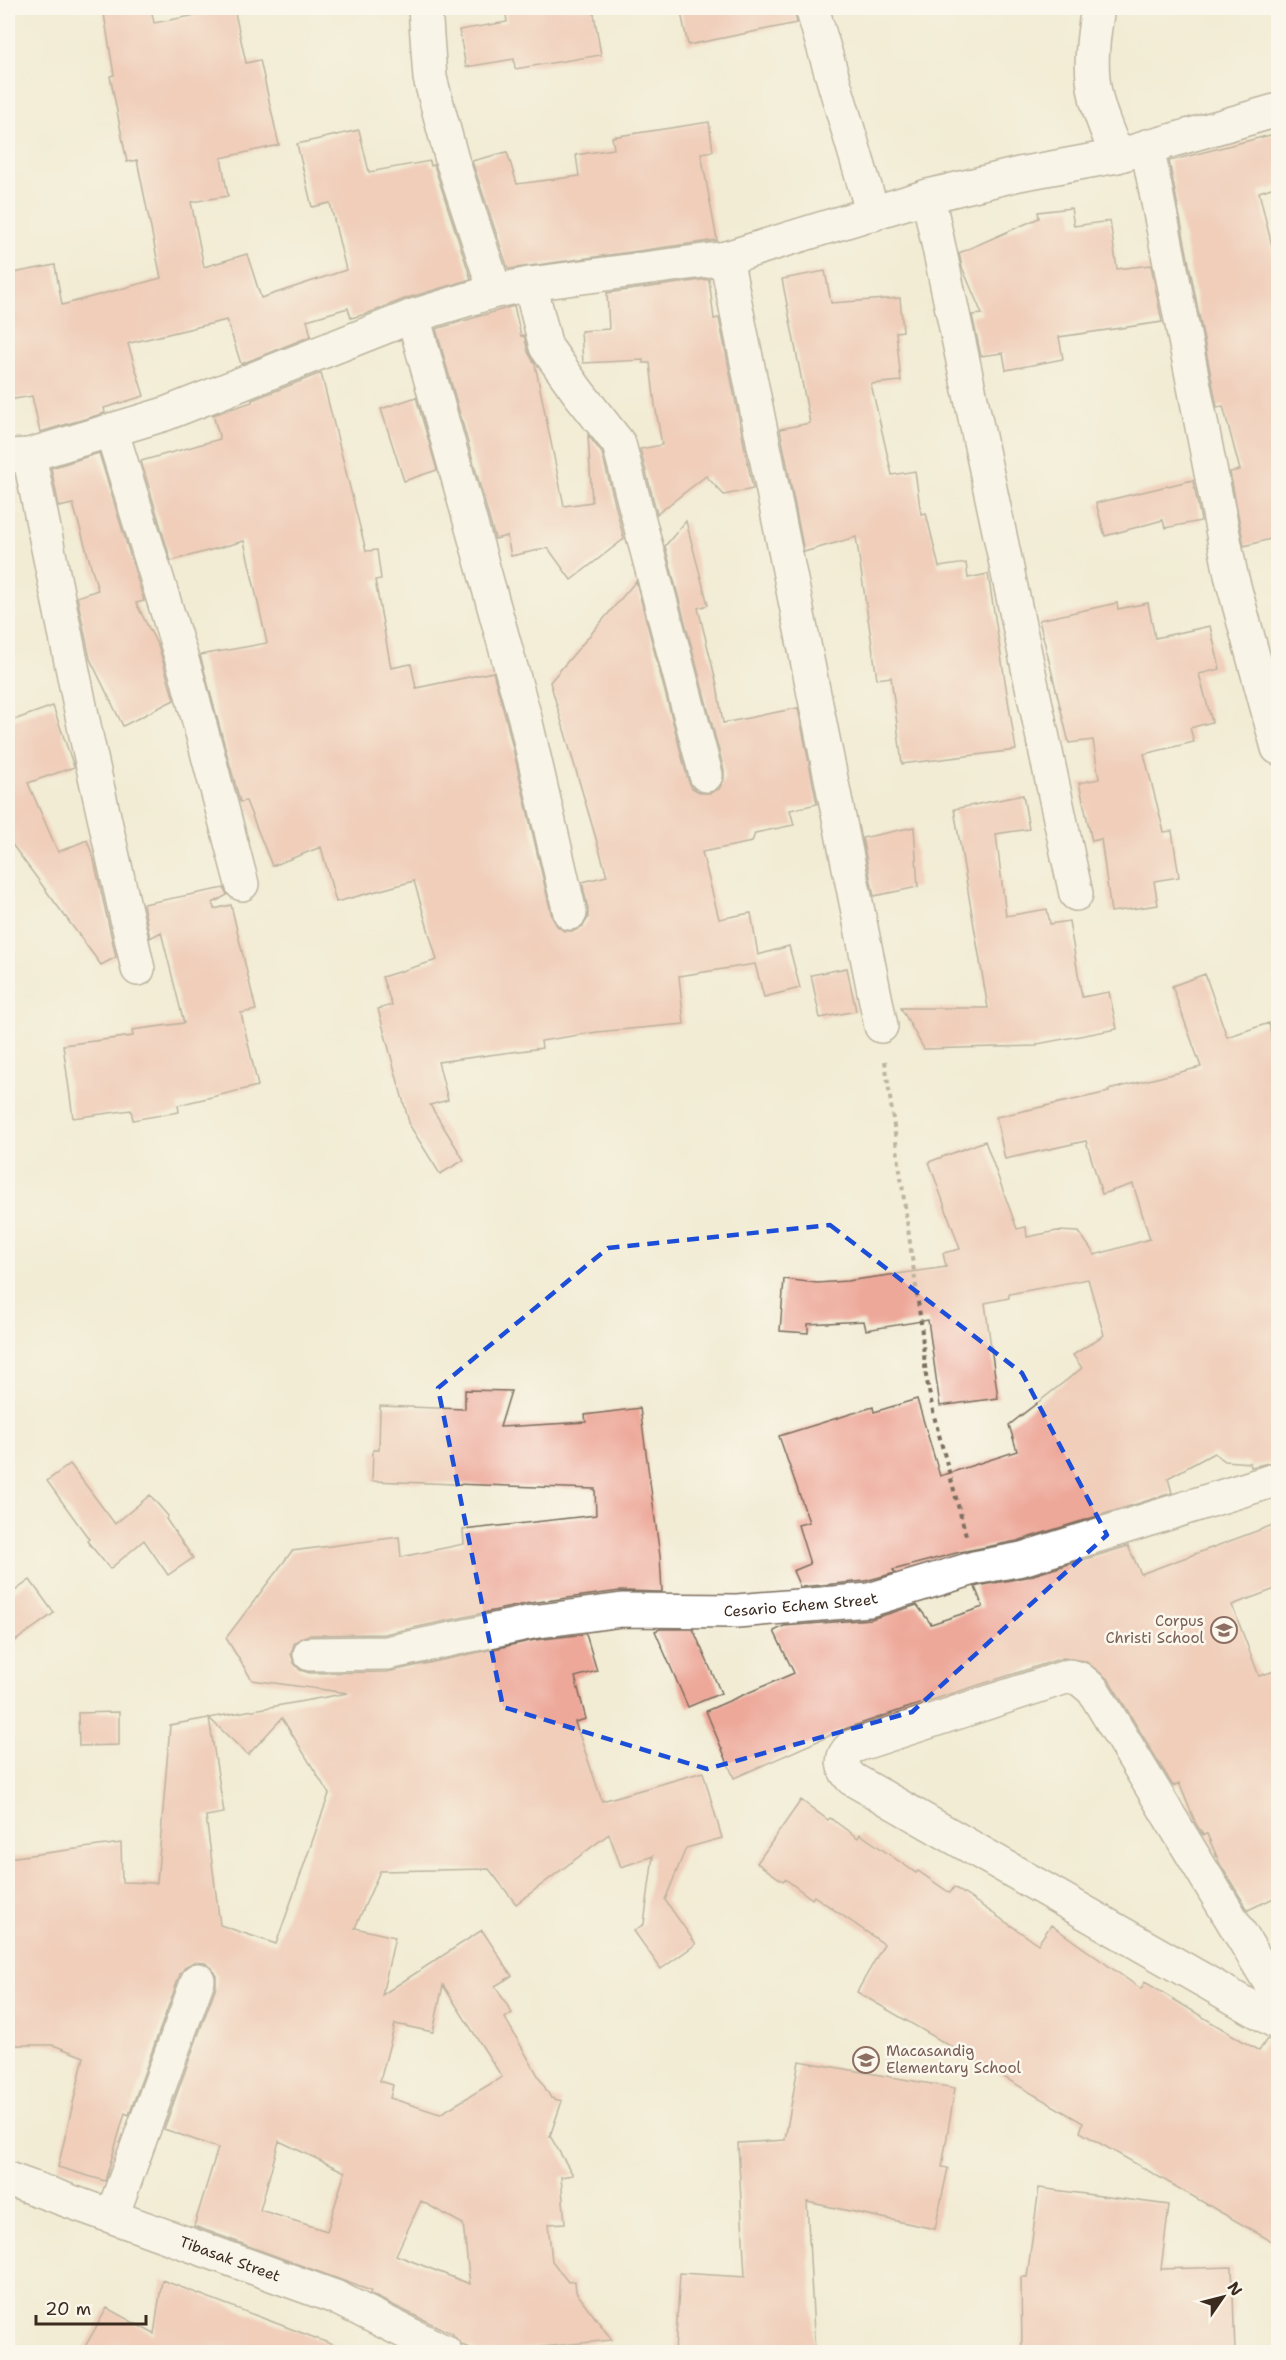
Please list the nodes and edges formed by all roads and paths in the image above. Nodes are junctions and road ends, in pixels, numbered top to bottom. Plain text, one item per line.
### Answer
1 (425, 8) edge
2 (812, 8) edge
3 (1098, 8) edge
4 (1278, 110) edge
5 (1132, 151) junction
6 (928, 196) junction
7 (873, 214) junction
8 (726, 258) junction
9 (530, 284) junction
10 (495, 291) junction
11 (413, 316) junction
12 (112, 432) junction
13 (18, 455) edge
14 (1278, 748) edge
15 (706, 775) dead end
16 (242, 884) dead end
17 (1076, 894) dead end
18 (570, 913) dead end
19 (138, 969) dead end
20 (881, 1026) joint
21 (1278, 1479) edge
22 (974, 1568) junction
23 (310, 1654) dead end
24 (198, 1980) dead end
25 (1278, 1996) edge
26 (1278, 2023) edge
27 (8, 2179) edge
28 (112, 2217) junction
29 (445, 2352) edge

1 - 10 street
2 - 7 street
3 - 5 street
4 - 5 street
5 - 6 street
5 - 14 street
6 - 7 street
6 - 17 street
7 - 8 street
8 - 9 street
8 - 20 street
9 - 10 street
9 - 15 street
10 - 11 street
11 - 12 street
11 - 18 street
12 - 13 street
12 - 16 street
13 - 19 street
20 - 22 path
21 - 22 street, Cesario Echem Street
22 - 23 street, Cesario Echem Street
24 - 28 street
25 - 26 street
27 - 28 street, Tibasak Street
28 - 29 street, Tibasak Street

